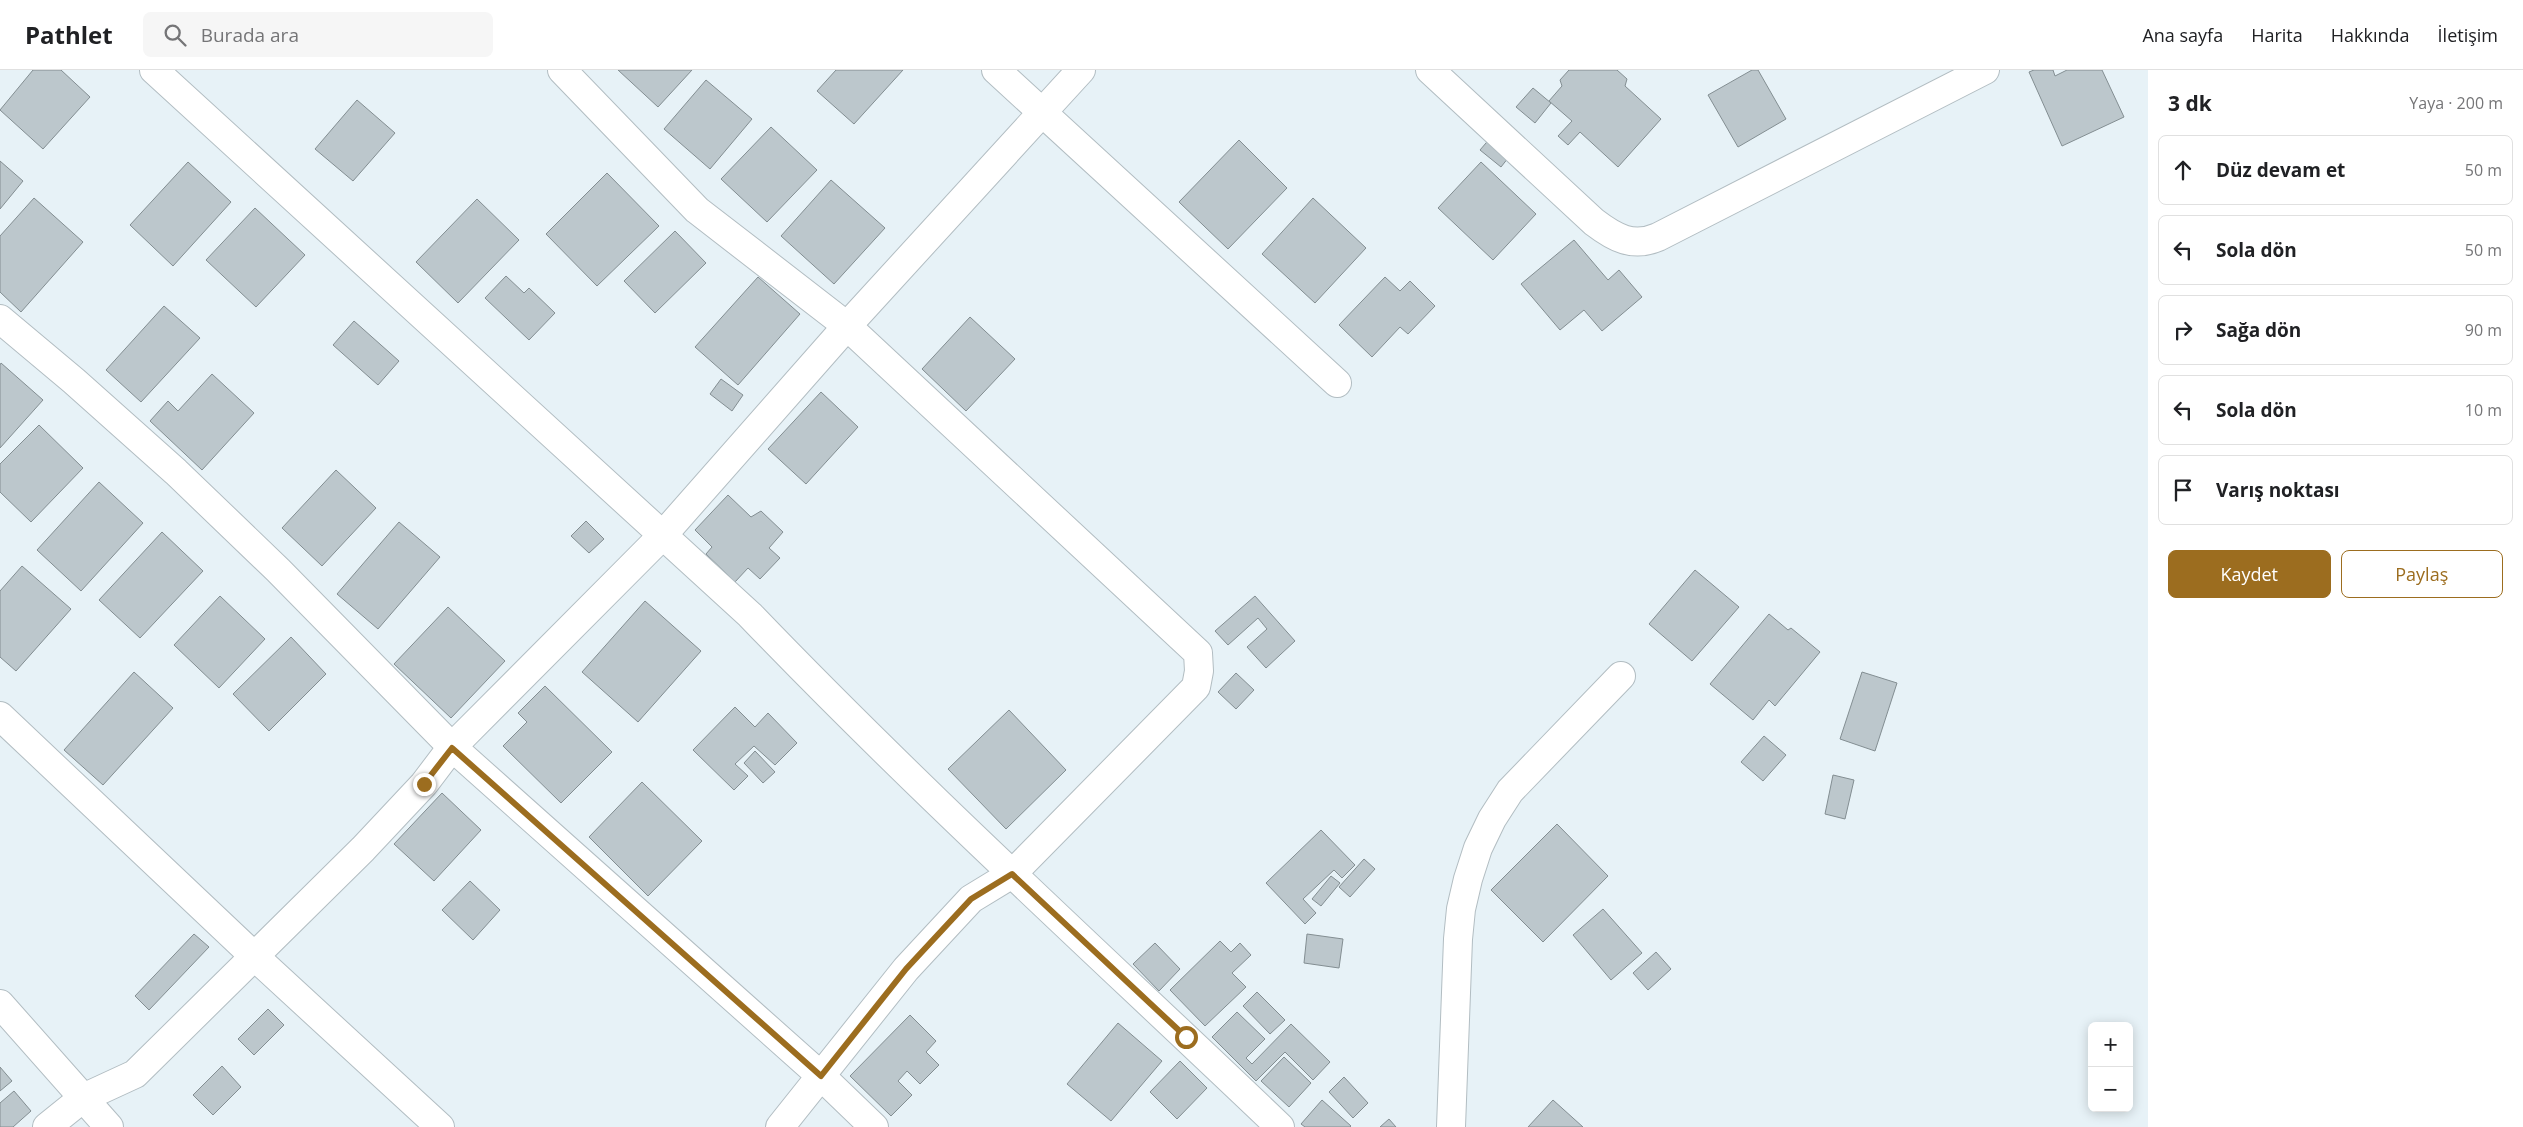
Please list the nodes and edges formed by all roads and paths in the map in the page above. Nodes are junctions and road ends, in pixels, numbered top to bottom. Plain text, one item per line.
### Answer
1 (154, 70) edge
2 (562, 70) edge
3 (996, 70) edge
4 (1081, 70) edge
5 (1430, 70) edge
6 (1985, 70) edge
7 (1043, 112) junction
8 (0, 319) edge
9 (846, 326) junction
10 (1337, 383) dead end
11 (662, 536) junction
12 (1621, 676) dead end
13 (0, 716) edge
14 (452, 748) junction
15 (1012, 874) junction
16 (254, 956) junction
17 (0, 1004) edge
18 (821, 1076) junction
19 (83, 1098) junction
20 (47, 1127) edge
21 (109, 1127) edge
22 (440, 1127) edge
23 (780, 1127) edge
24 (874, 1127) edge
25 (1280, 1127) edge
26 (1451, 1127) edge

1 - 11 street
2 - 9 street
3 - 7 street
4 - 7 street
5 - 6 street
7 - 9 street
7 - 10 street
8 - 14 street
9 - 11 street
9 - 15 street
11 - 14 street
11 - 15 street
12 - 26 street
13 - 16 street
14 - 16 street
14 - 18 street
15 - 18 street
15 - 25 street
16 - 19 street
16 - 22 street
17 - 19 street
18 - 23 street
18 - 24 street
19 - 20 street
19 - 21 street

